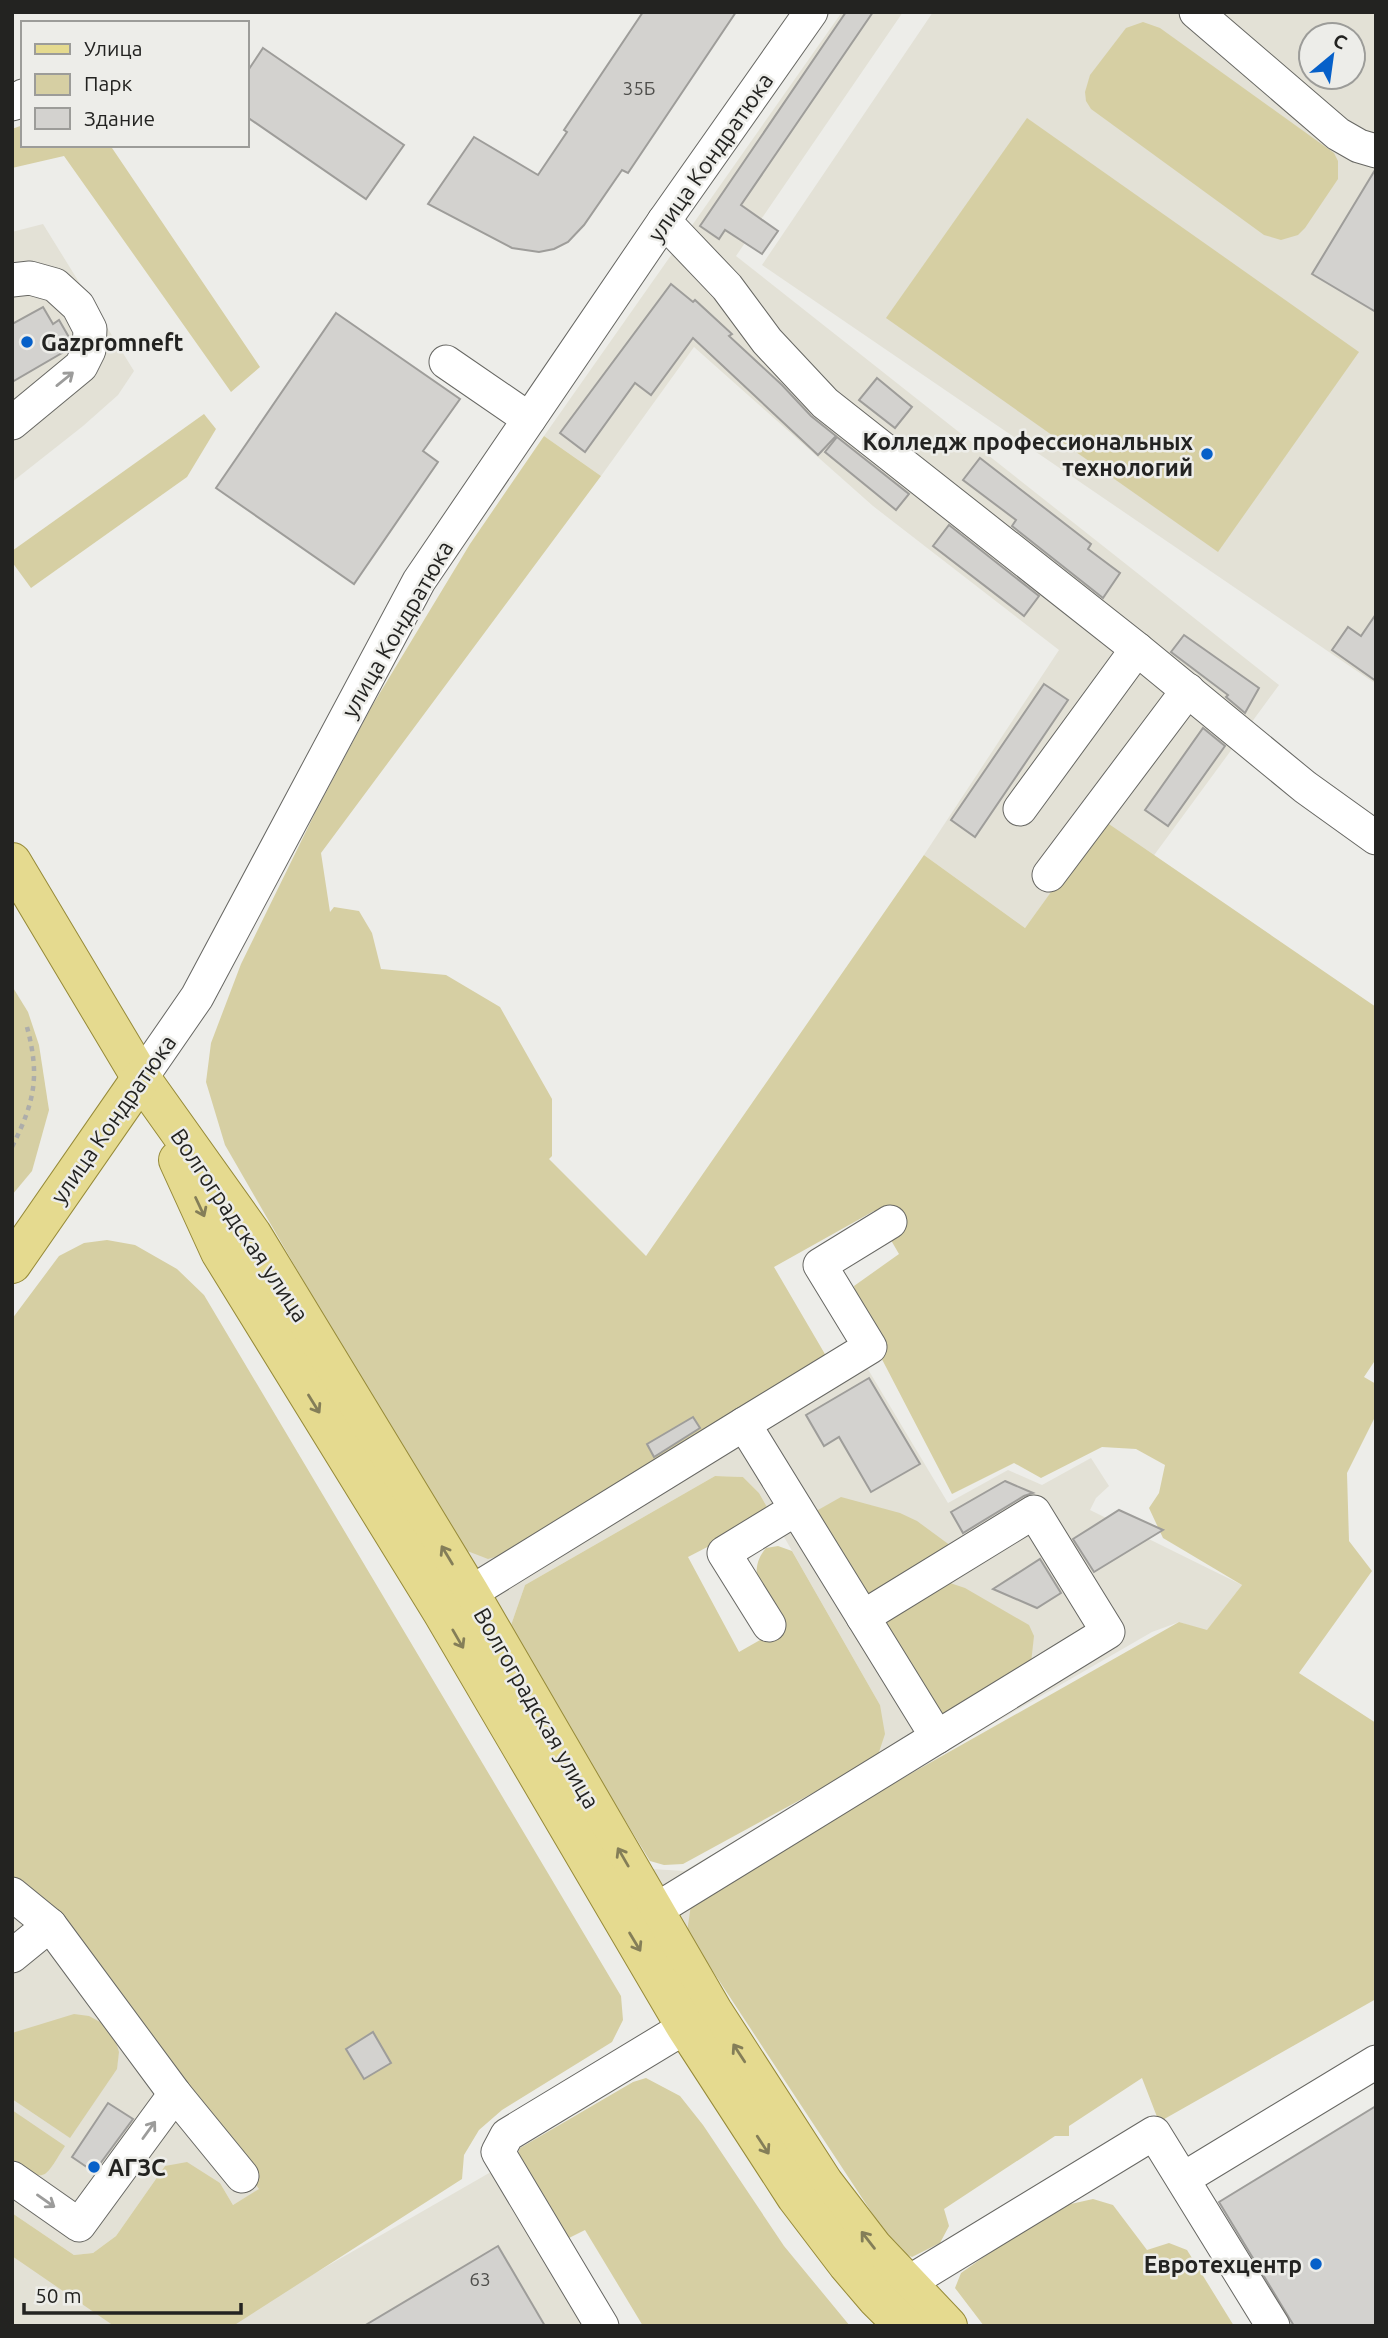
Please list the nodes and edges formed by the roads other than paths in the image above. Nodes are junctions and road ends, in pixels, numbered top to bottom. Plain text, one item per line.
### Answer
1 (811, 12) edge
2 (1196, 12) edge
3 (1376, 151) edge
4 (664, 221) junction
5 (12, 281) edge
6 (446, 362) dead end
7 (529, 419) junction
8 (12, 422) edge
9 (1137, 649) junction
10 (1188, 690) junction
11 (1020, 809) dead end
12 (1376, 838) edge
13 (12, 862) edge
14 (1048, 875) dead end
15 (141, 1078) junction
16 (890, 1222) dead end
17 (12, 1264) edge
18 (744, 1424) junction
19 (796, 1509) junction
20 (470, 1593) junction
21 (863, 1617) junction
22 (769, 1625) dead end
23 (937, 1737) junction
24 (12, 1894) edge
25 (654, 1911) junction
26 (50, 1925) junction
27 (12, 1956) edge
28 (699, 2019) junction
29 (1376, 2062) edge
30 (175, 2094) junction
31 (242, 2176) dead end
32 (12, 2178) edge
33 (1183, 2179) junction
34 (906, 2284) junction
35 (602, 2326) edge
36 (904, 2326) edge
37 (948, 2326) edge
38 (1273, 2326) edge

1 - 4 street, улица Кондратюка
2 - 3 street
4 - 7 street, улица Кондратюка
4 - 9 street
8 -> 5 street
6 - 7 street
7 - 15 street, улица Кондратюка
9 - 10 street
9 - 11 street
10 - 12 street
10 - 14 street
13 - 15 main road, Волгоградская улица
15 - 17 main road, улица Кондратюка
20 -> 15 main road, Волгоградская улица
15 -> 28 main road, Волгоградская улица
16 - 18 street
18 - 19 street
18 - 20 street
19 - 21 street
19 - 22 street
25 -> 20 main road, Волгоградская улица
21 - 23 street
21 - 23 street
23 - 25 street
24 - 26 street
25 - 28 main road, Волгоградская улица
26 - 27 street
26 - 30 street
34 -> 28 main road, Волгоградская улица
28 - 35 street
28 -> 36 main road, Волгоградская улица
29 - 33 street
30 - 31 street
32 -> 30 street
33 - 34 street
33 - 38 street
34 - 37 main road, Волгоградская улица

